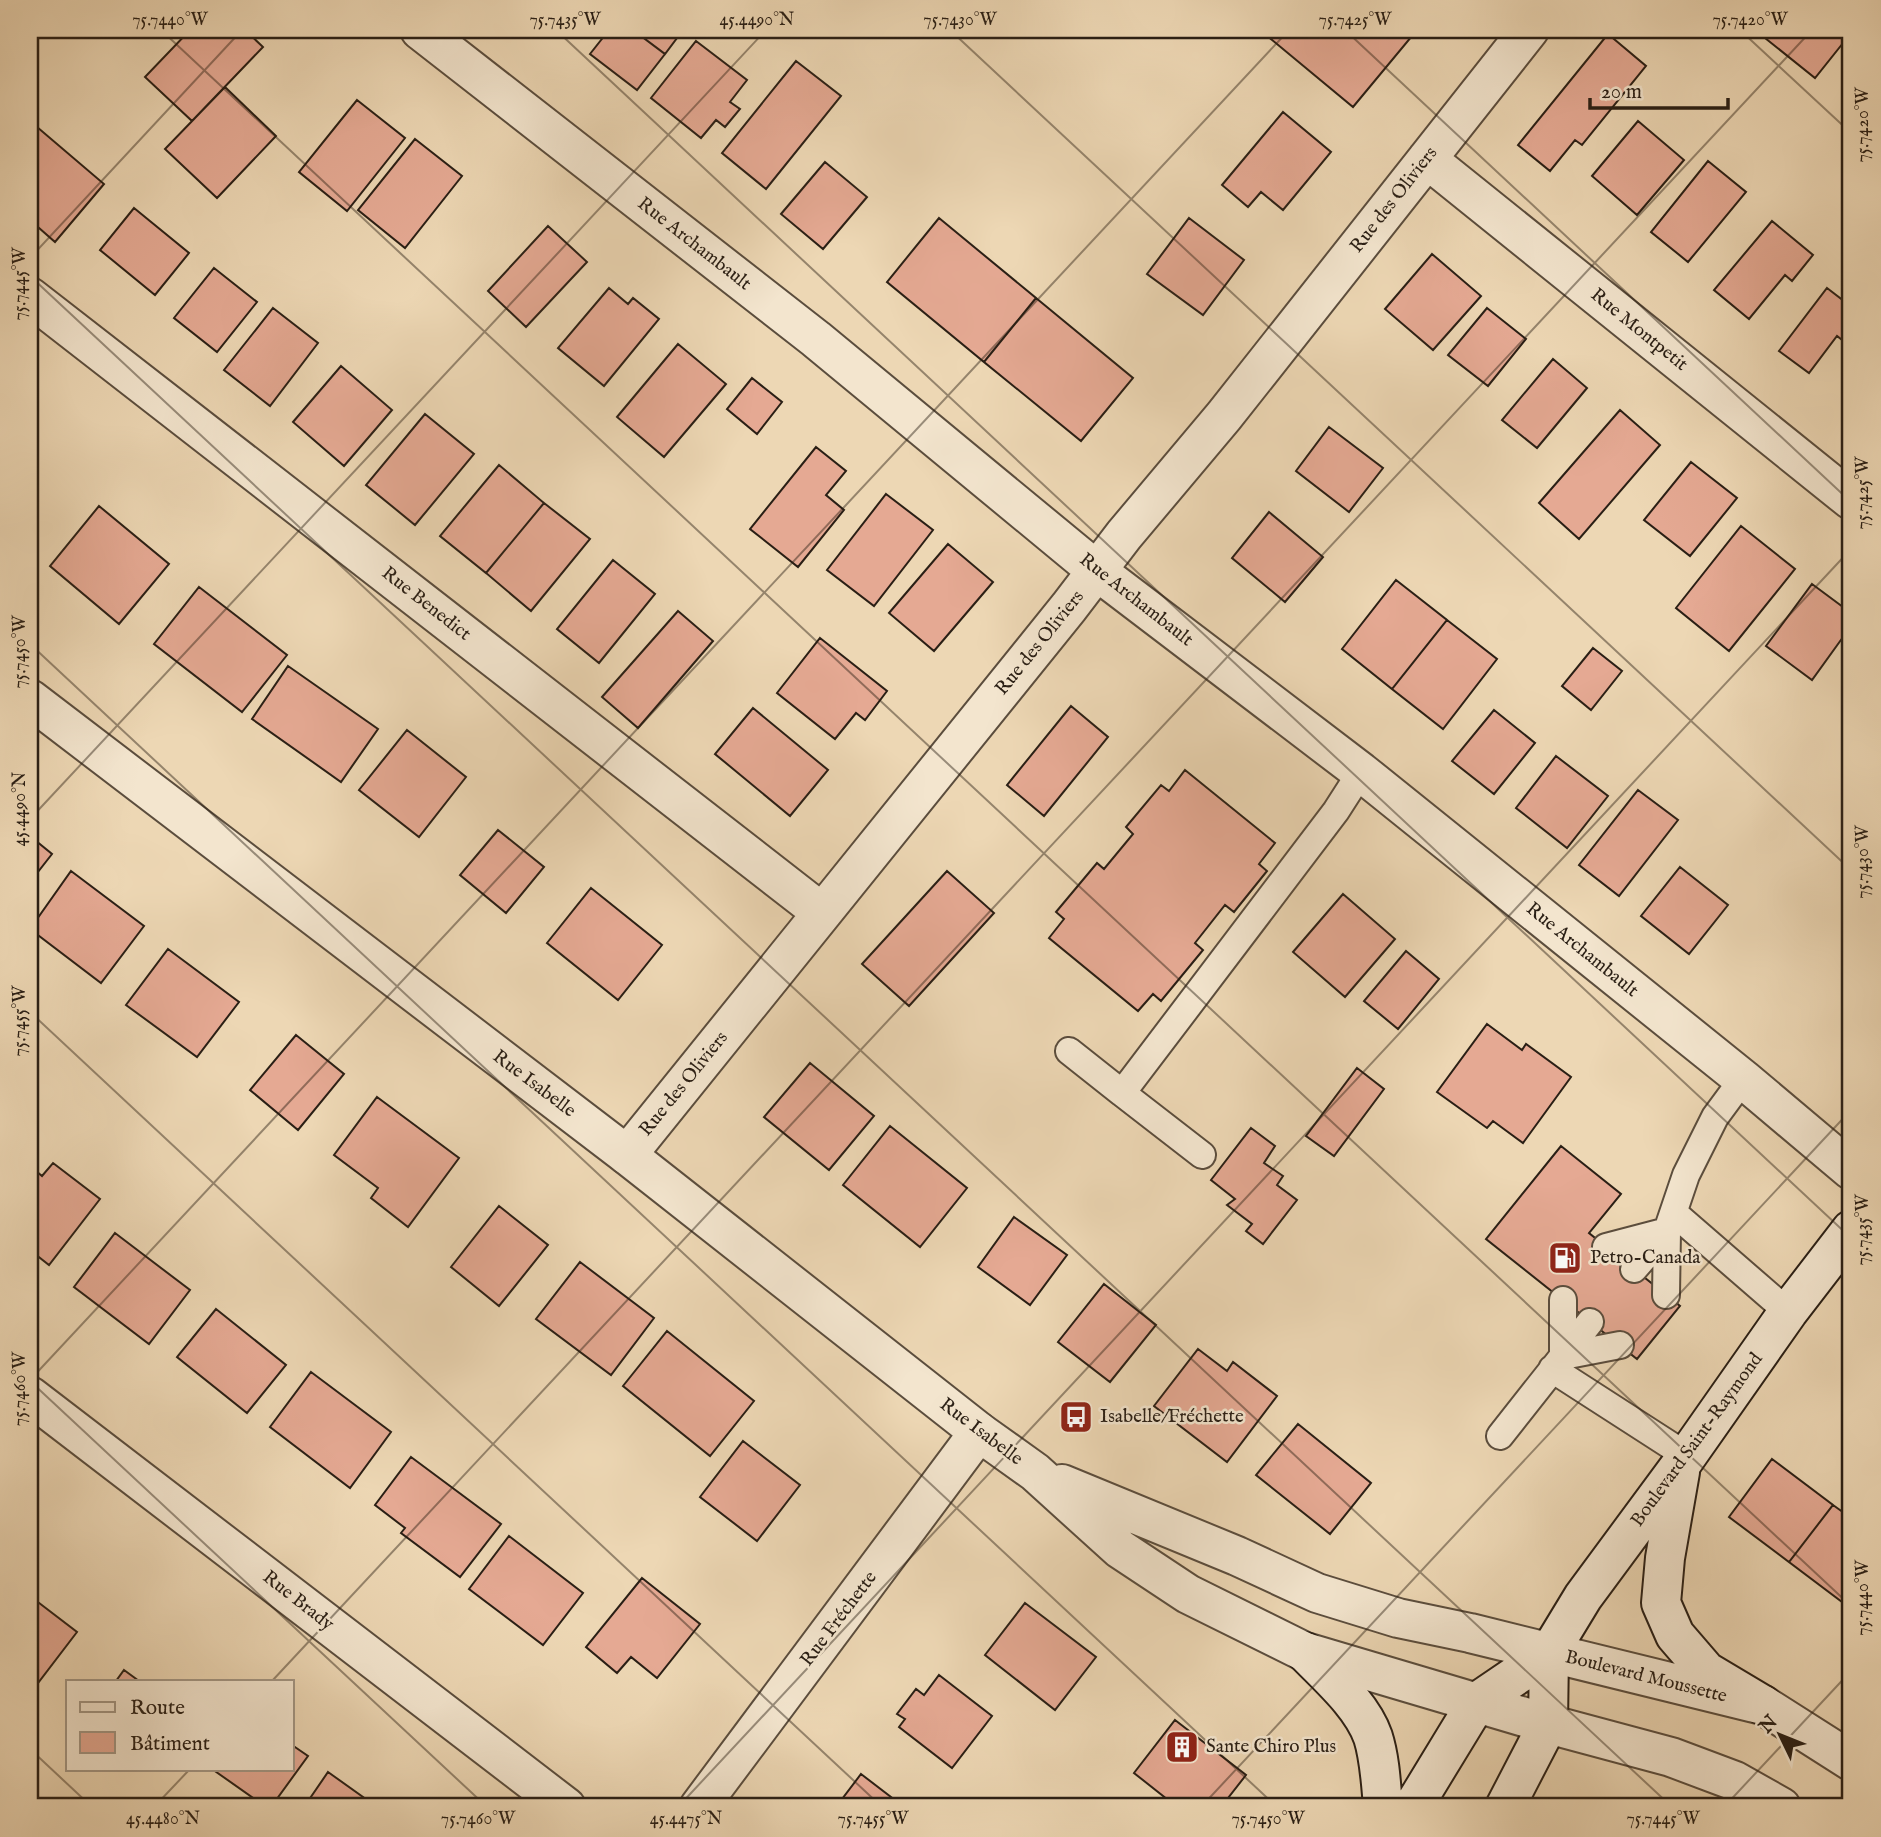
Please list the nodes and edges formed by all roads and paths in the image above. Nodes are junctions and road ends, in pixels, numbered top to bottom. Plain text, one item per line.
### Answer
1 (421, 30) edge
2 (1529, 30) edge
3 (1427, 159) junction
4 (30, 297) edge
5 (1851, 500) edge
6 (1097, 571) junction
7 (30, 699) edge
8 (1361, 772) junction
9 (821, 912) junction
10 (1069, 1051) dead end
11 (1743, 1079) junction
12 (1122, 1093) junction
13 (626, 1155) junction
14 (1202, 1155) dead end
15 (1851, 1170) edge
16 (1670, 1222) junction
17 (1851, 1230) edge
18 (1606, 1247) dead end
19 (1634, 1269) dead end
20 (1666, 1294) dead end
21 (1563, 1300) dead end
22 (1788, 1312) junction
23 (1590, 1322) dead end
24 (1620, 1346) dead end
25 (1558, 1362) junction
26 (30, 1396) edge
27 (979, 1432) junction
28 (1500, 1436) dead end
29 (1684, 1459) junction
30 (1035, 1472) junction
31 (1305, 1653) junction
32 (1549, 1653) junction
33 (1477, 1702) junction
34 (1763, 1705) junction
35 (1548, 1724) junction
36 (1851, 1761) edge
37 (566, 1807) edge
38 (699, 1807) edge
39 (1383, 1807) edge
40 (1413, 1807) edge
41 (1505, 1807) edge
42 (1781, 1807) edge

1 - 6 street, Rue Archambault
2 - 3 street, Rue des Oliviers
3 - 5 street, Rue Montpetit
3 - 6 street, Rue des Oliviers
4 - 9 street, Rue Benedict
6 - 8 street, Rue Archambault
6 - 9 street, Rue des Oliviers
7 - 13 street, Rue Isabelle
8 - 11 street, Rue Archambault
8 - 12 lane
9 - 13 street, Rue des Oliviers
10 - 12 lane
11 - 15 street, Rue Archambault
11 - 16 lane
12 - 14 lane
13 - 27 street, Rue Isabelle
16 - 18 lane
16 - 19 lane
16 - 20 lane
16 - 22 lane
17 - 22 street, Boulevard Saint-Raymond
21 - 25 lane
22 - 29 street, Boulevard Saint-Raymond
23 - 25 lane
24 - 25 lane
25 - 28 lane
25 - 29 lane
26 - 37 street, Rue Brady
27 - 30 street, Rue Isabelle
27 - 38 street, Rue Fréchette
29 - 32 street, Boulevard Saint-Raymond
29 - 34 street
30 - 31 street, Rue Isabelle
30 - 32 street, Rue Isabelle
31 - 33 street, Rue Isabelle
31 - 39 street
32 - 33 street, Boulevard Saint-Raymond
32 - 34 street, Boulevard Moussette
32 - 35 street
33 - 35 street
33 - 40 street, Boulevard Saint-Raymond
34 - 36 street, Boulevard Moussette
35 - 41 street
35 - 42 street

